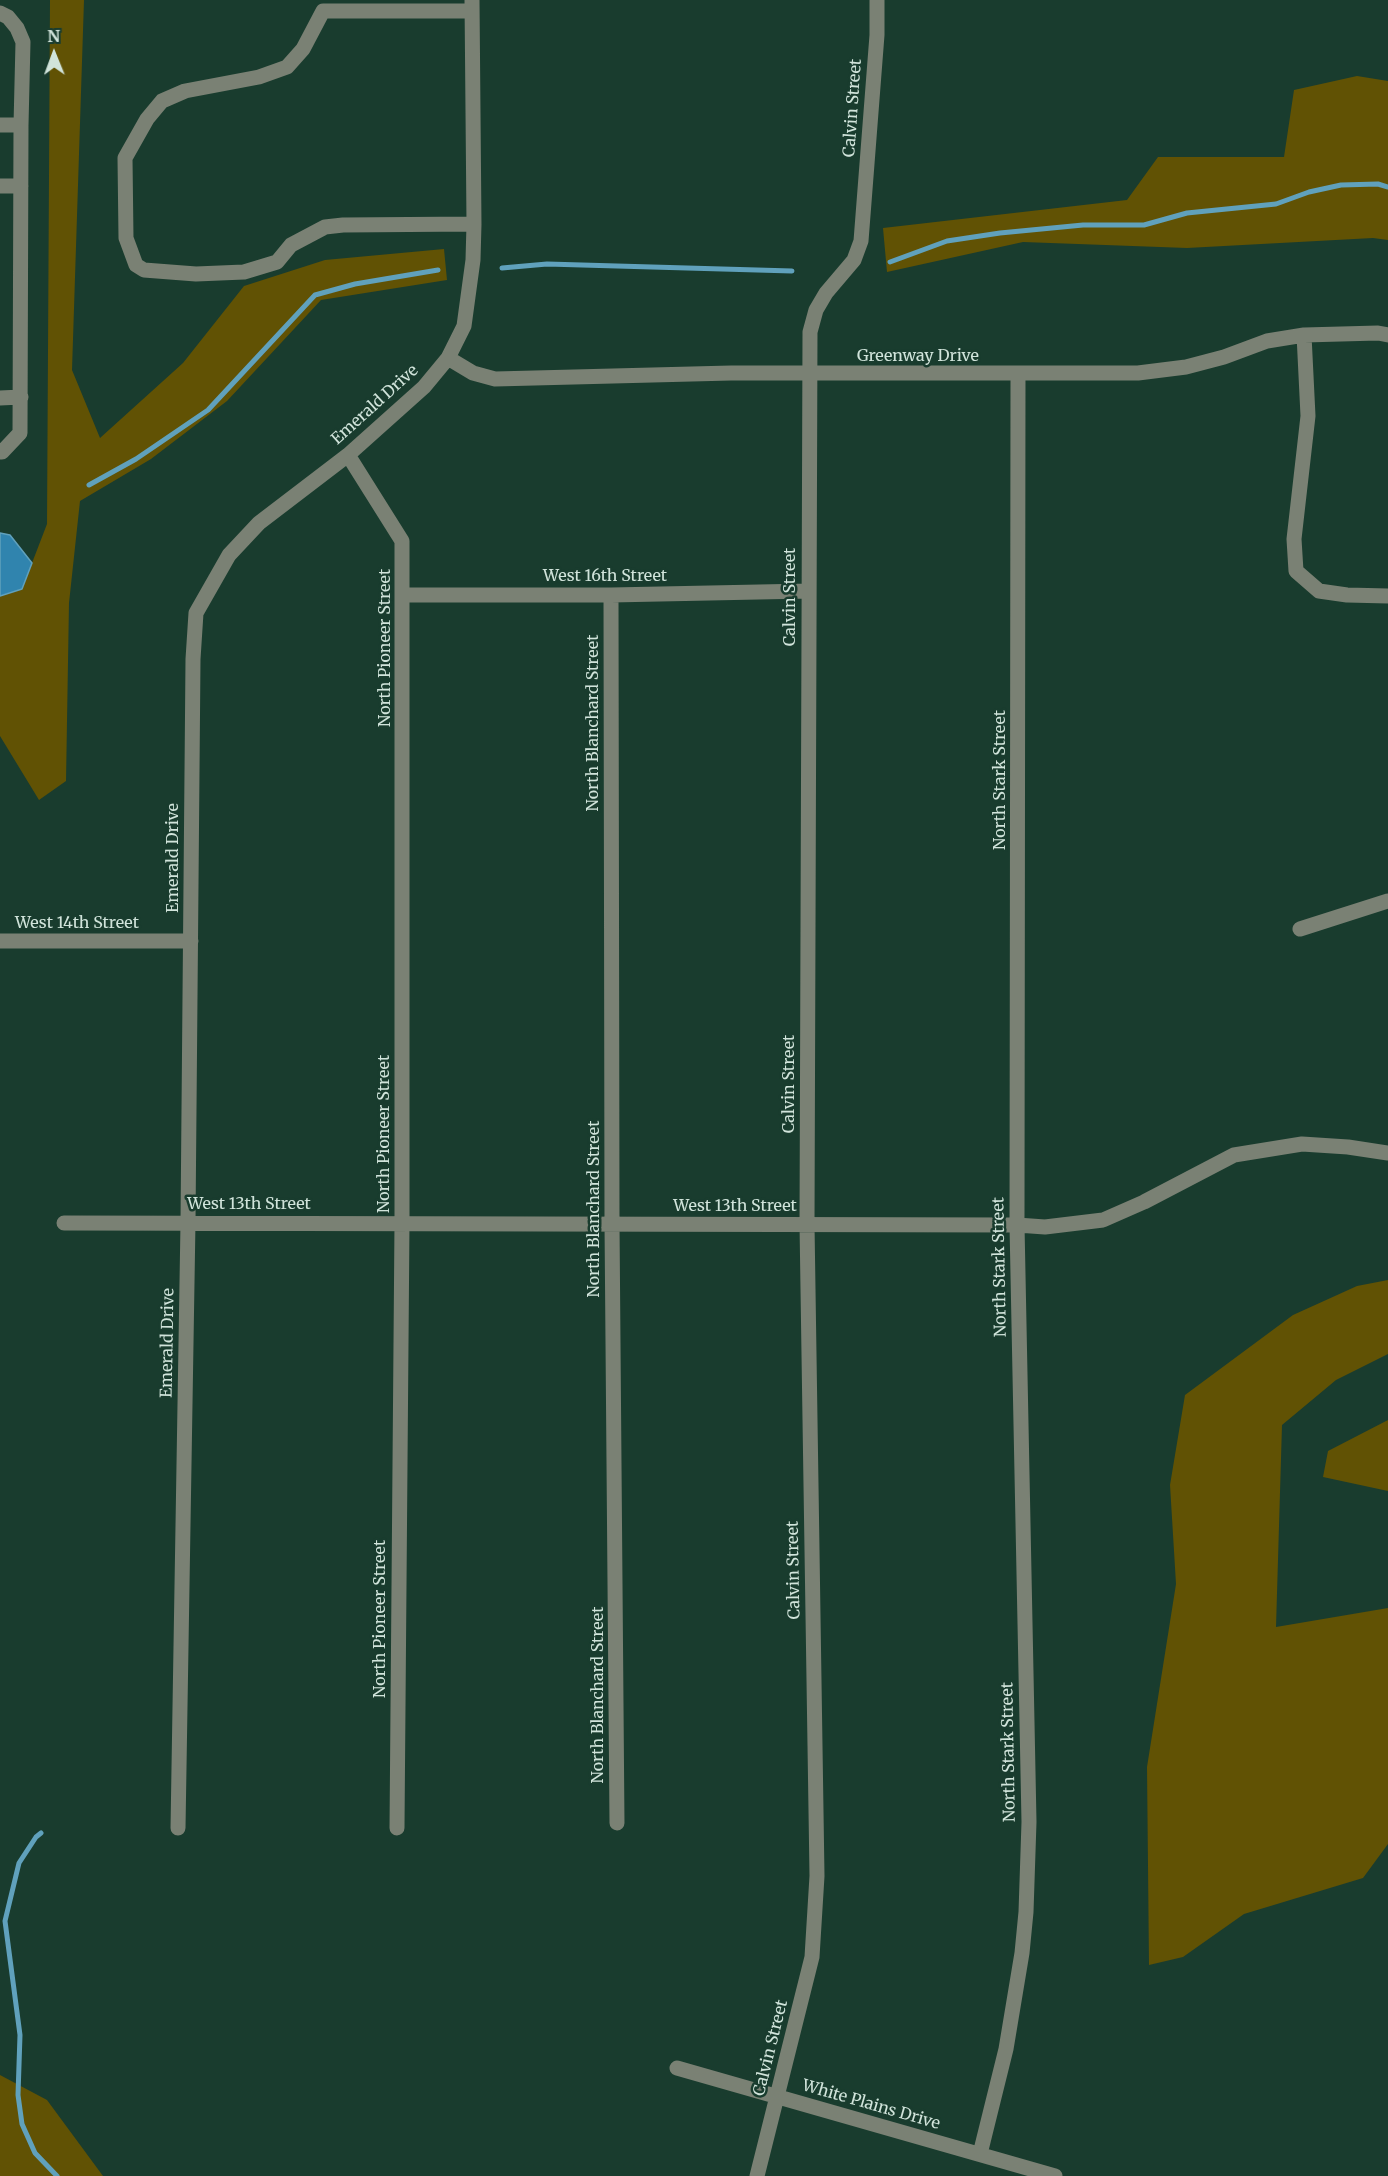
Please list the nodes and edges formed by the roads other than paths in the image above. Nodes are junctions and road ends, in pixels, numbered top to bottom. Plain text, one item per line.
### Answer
1 (877, 0) edge
2 (472, 5) edge
3 (0, 13) edge
4 (0, 125) edge
5 (21, 125) junction
6 (0, 186) edge
7 (21, 186) junction
8 (474, 224) junction
9 (1304, 335) junction
10 (1388, 335) edge
11 (448, 358) junction
12 (810, 374) junction
13 (1018, 374) junction
14 (21, 397) junction
15 (0, 398) edge
16 (1, 453) edge
17 (348, 455) junction
18 (808, 591) junction
19 (403, 595) junction
20 (611, 595) junction
21 (1388, 596) edge
22 (1388, 902) edge
23 (1300, 929) dead end
24 (0, 941) edge
25 (191, 941) junction
26 (1388, 1153) edge
27 (64, 1222) dead end
28 (188, 1222) junction
29 (402, 1222) junction
30 (612, 1223) junction
31 (807, 1224) junction
32 (1017, 1225) junction
33 (617, 1823) dead end
34 (178, 1828) dead end
35 (397, 1828) dead end
36 (676, 2068) dead end
37 (777, 2097) junction
38 (981, 2154) junction
39 (757, 2176) edge
40 (1056, 2176) edge

1 - 12 street, Calvin Street
2 - 8 street, Emerald Drive
2 - 8 street
3 - 5 street
4 - 5 street
5 - 7 street
6 - 7 street
7 - 14 street
8 - 11 street, Emerald Drive
9 - 10 street, Greenway Drive
9 - 13 street, Greenway Drive
9 - 21 street
11 - 12 street, Greenway Drive
11 - 17 street, Emerald Drive
12 - 13 street, Greenway Drive
12 - 18 street, Calvin Street
13 - 32 street, North Stark Street
14 - 15 street
14 - 16 street
17 - 19 street, North Pioneer Street
17 - 25 street, Emerald Drive
18 - 20 street, West 16th Street
18 - 31 street, Calvin Street
19 - 20 street, West 16th Street
19 - 29 street, North Pioneer Street
20 - 30 street, North Blanchard Street
22 - 23 street
24 - 25 street, West 14th Street
25 - 28 street, Emerald Drive
26 - 32 street, West 13th Street
27 - 28 street, West 13th Street
28 - 29 street, West 13th Street
28 - 34 street, Emerald Drive
29 - 30 street, West 13th Street
29 - 35 street, North Pioneer Street
30 - 31 street, West 13th Street
30 - 33 street, North Blanchard Street
31 - 32 street, West 13th Street
31 - 37 street, Calvin Street
32 - 38 street, North Stark Street
36 - 37 street, White Plains Drive
37 - 38 street, White Plains Drive
37 - 39 street, Calvin Street
38 - 40 street, White Plains Drive

